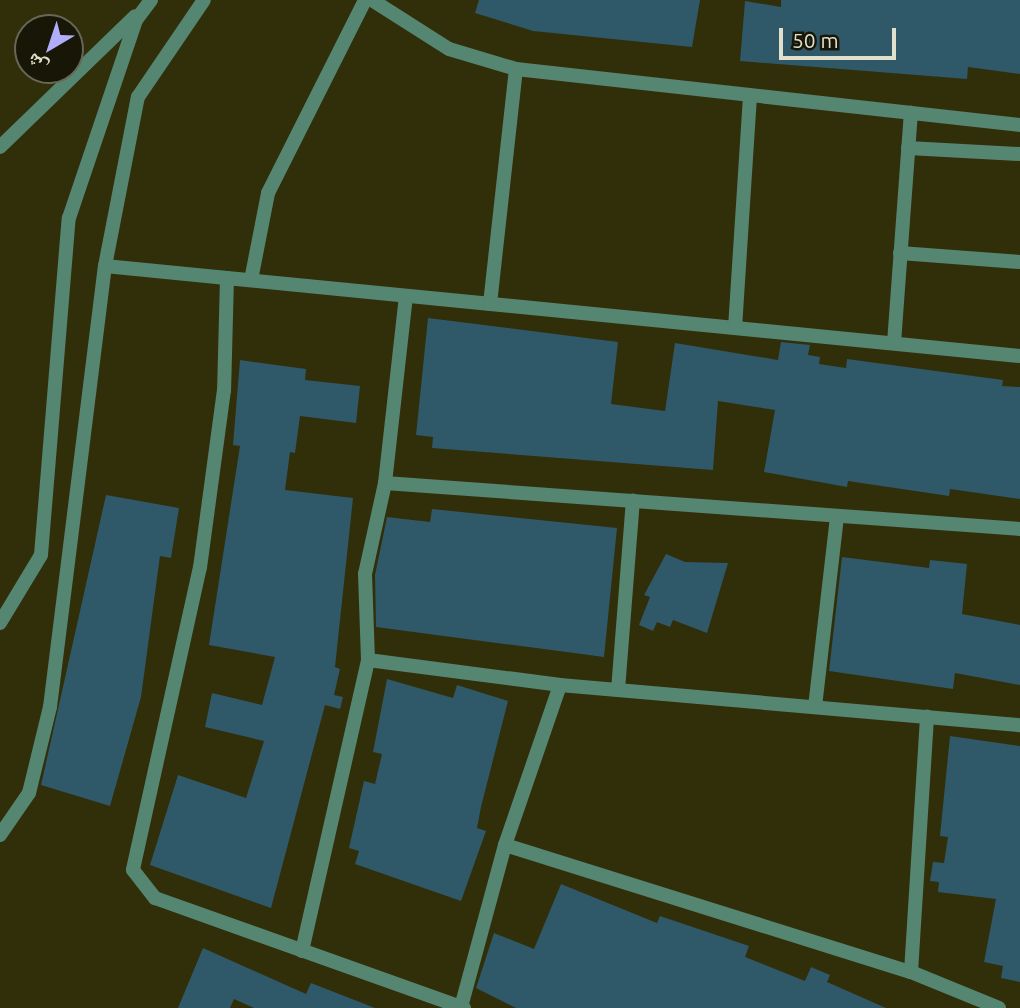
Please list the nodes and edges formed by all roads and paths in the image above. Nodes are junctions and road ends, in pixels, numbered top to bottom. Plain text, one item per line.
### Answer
1 (151, 0) edge
2 (204, 0) edge
3 (365, 0) edge
4 (372, 0) edge
5 (516, 69) junction
6 (750, 95) junction
7 (911, 113) junction
8 (1020, 125) edge
9 (0, 147) edge
10 (908, 148) junction
11 (1020, 153) edge
12 (900, 253) junction
13 (1020, 262) edge
14 (105, 267) junction
15 (227, 278) junction
16 (251, 280) junction
17 (406, 296) junction
18 (490, 304) junction
19 (735, 328) junction
20 (894, 343) junction
21 (1020, 356) edge
22 (385, 483) junction
23 (633, 501) junction
24 (837, 516) junction
25 (1020, 529) edge
26 (0, 623) edge
27 (368, 660) junction
28 (560, 685) junction
29 (618, 690) junction
30 (815, 707) junction
31 (927, 717) junction
32 (1020, 725) edge
33 (0, 835) edge
34 (505, 845) junction
35 (302, 951) junction
36 (911, 972) junction
37 (462, 1007) edge
38 (999, 1008) edge

1 - 9 street
1 - 26 street
2 - 14 street
3 - 16 street
4 - 5 street
5 - 6 street
5 - 18 street
6 - 7 street
6 - 19 street
7 - 8 street
7 - 10 street
10 - 11 street
10 - 12 street
12 - 13 street
12 - 20 street
14 - 15 street
14 - 33 street
15 - 16 street
15 - 35 street
16 - 17 street
17 - 18 street
17 - 22 street
18 - 19 street
19 - 20 street
20 - 21 street
22 - 23 street
22 - 27 street
23 - 24 street
23 - 29 street
24 - 25 street
24 - 30 street
27 - 28 street
27 - 35 street
28 - 29 street
28 - 34 street
29 - 30 street
30 - 31 street
31 - 32 street
31 - 36 street
34 - 36 street
34 - 37 street
35 - 37 street
36 - 38 street

